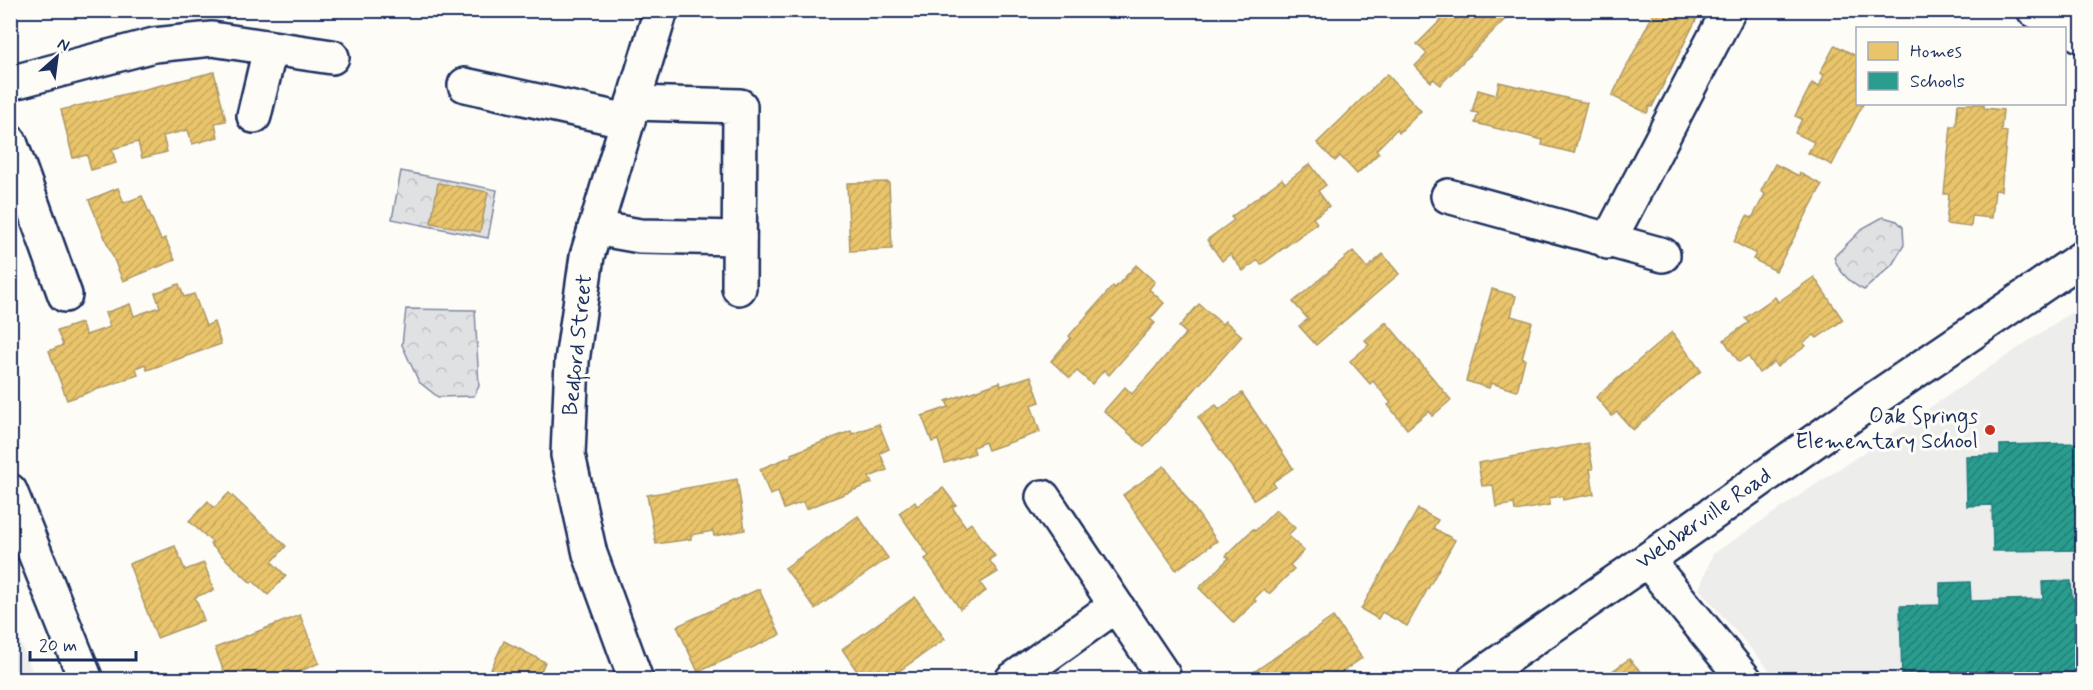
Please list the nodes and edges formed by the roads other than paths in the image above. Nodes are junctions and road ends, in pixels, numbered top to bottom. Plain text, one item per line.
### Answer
1 (661, 10) edge
2 (1728, 10) edge
3 (2034, 10) edge
4 (2065, 27) edge
5 (2066, 27) edge
6 (2082, 36) edge
7 (270, 49) junction
8 (332, 57) dead end
9 (10, 82) edge
10 (465, 85) dead end
11 (631, 112) junction
12 (254, 117) dead end
13 (10, 142) edge
14 (1448, 196) dead end
15 (595, 228) junction
16 (739, 238) junction
17 (1608, 242) junction
18 (1662, 255) dead end
19 (2082, 258) edge
20 (738, 288) dead end
21 (65, 295) dead end
22 (10, 491) edge
23 (1043, 497) dead end
24 (1647, 560) junction
25 (1115, 606) junction
26 (1163, 675) dead end
27 (86, 680) edge
28 (636, 680) edge
29 (1012, 680) edge
30 (1474, 680) edge
31 (1745, 680) edge

1 - 11 street, Bedford Street
2 - 17 street
3 - 4 street
5 - 6 street
7 - 8 street
7 - 9 street
7 - 12 street
10 - 11 street
11 - 15 street, Bedford Street
11 - 16 street
13 - 21 street
14 - 17 street
15 - 16 street
15 - 28 street, Bedford Street
16 - 20 street
17 - 18 street
19 - 24 street, Webberville Road
22 - 27 street
23 - 25 street
24 - 30 street, Webberville Road
24 - 31 street
25 - 26 street
25 - 29 street

